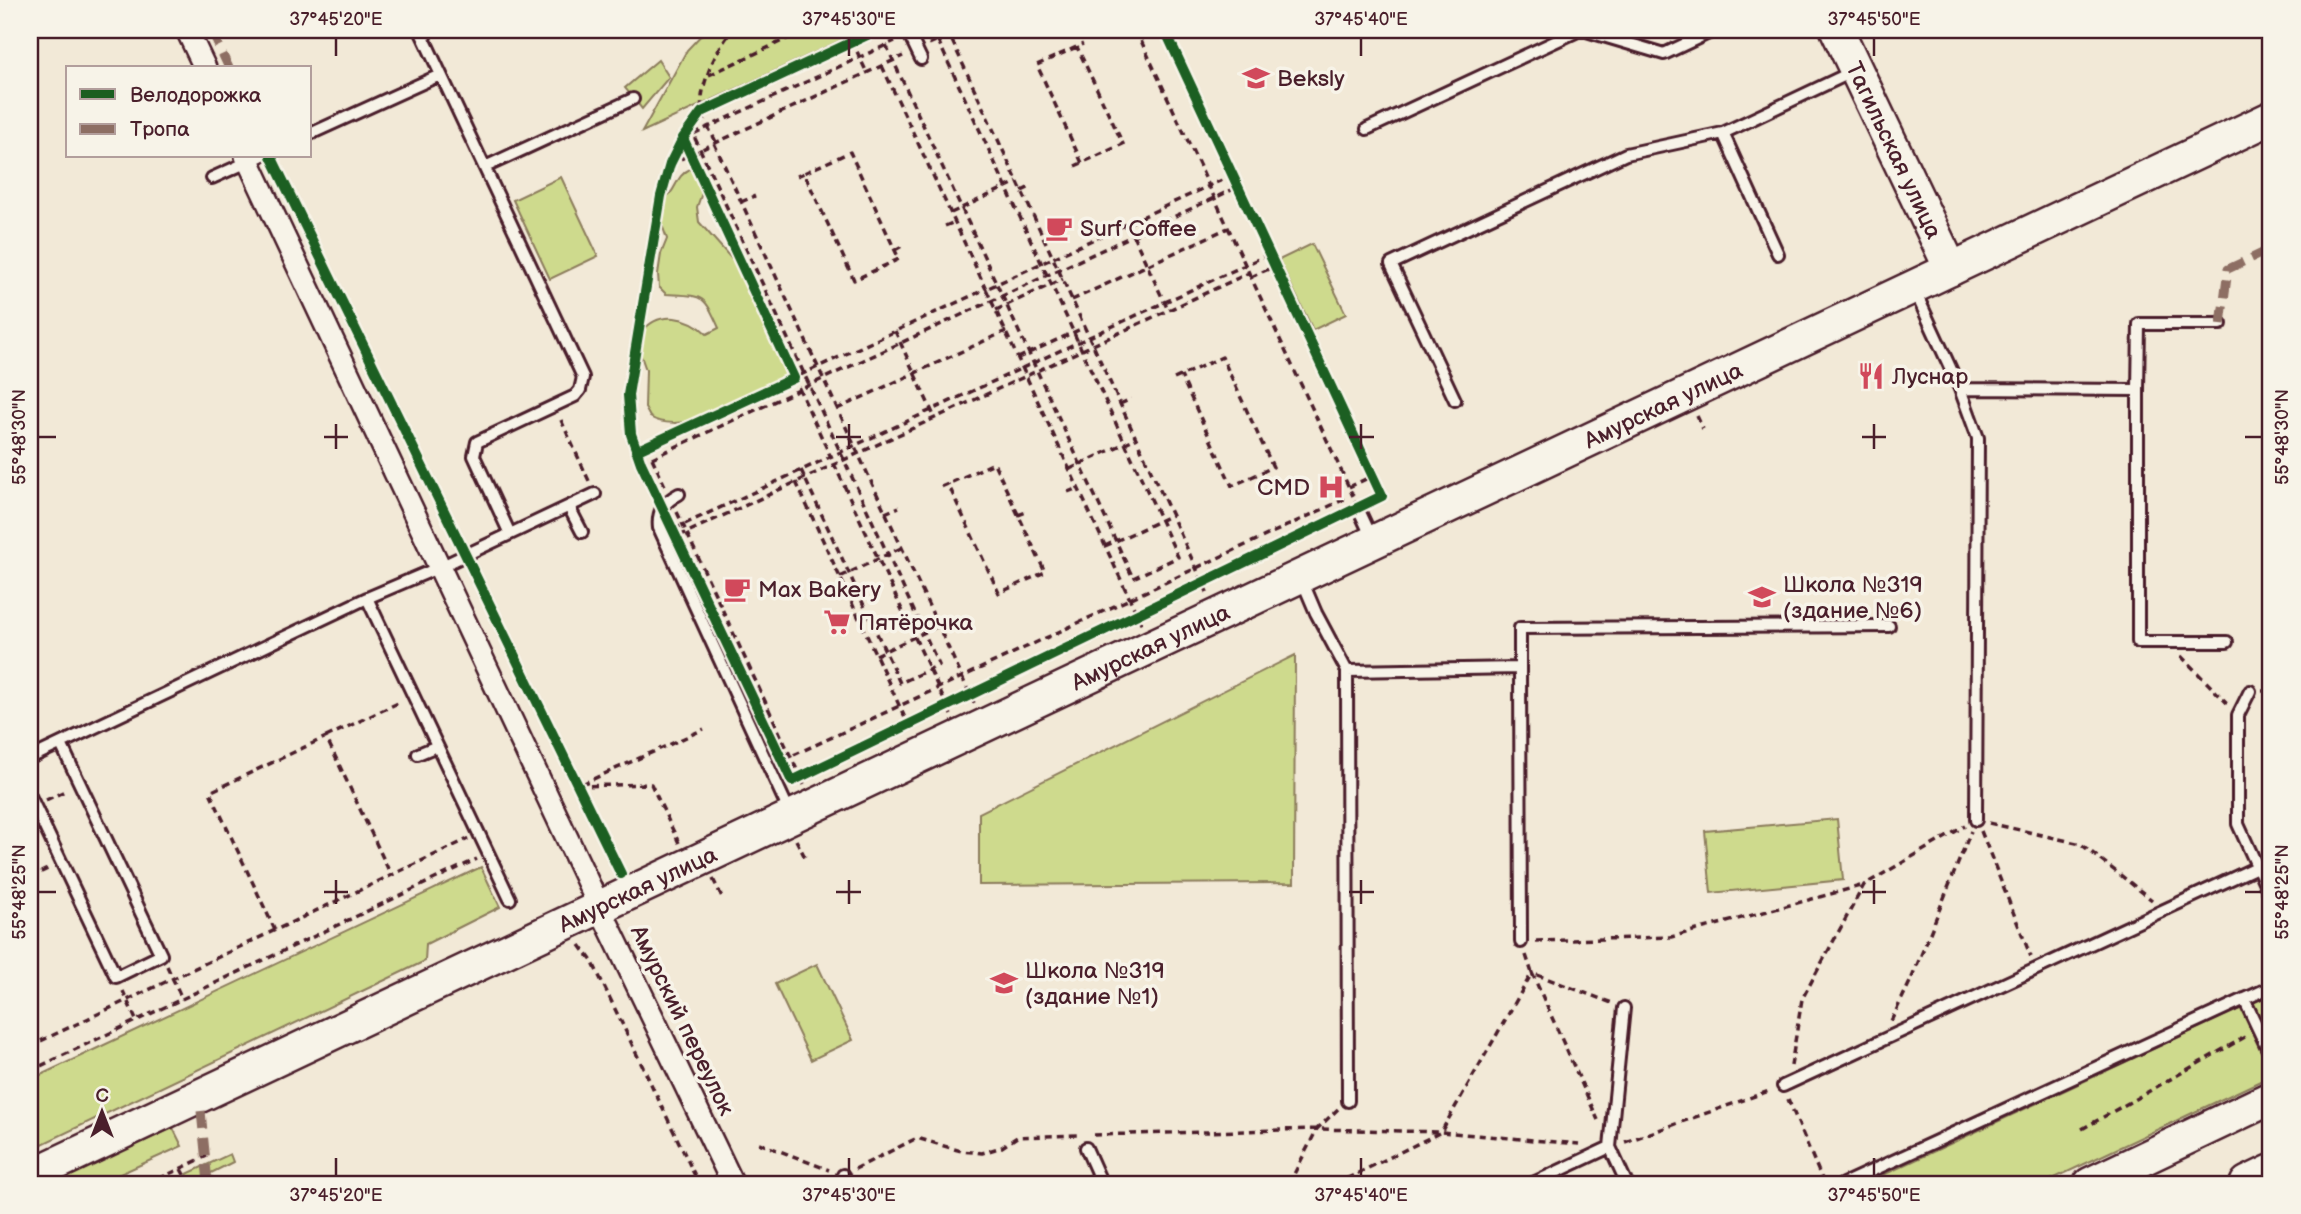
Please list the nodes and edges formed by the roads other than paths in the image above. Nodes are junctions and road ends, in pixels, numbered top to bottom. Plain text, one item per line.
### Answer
1 (187, 30) edge
2 (420, 30) edge
3 (1582, 30) edge
4 (1715, 30) edge
5 (1837, 30) edge
6 (914, 32) edge
7 (918, 55) road end
8 (204, 66) edge
9 (1856, 70) junction
10 (440, 75) junction
11 (633, 99) dead end
12 (589, 103) dead end
13 (595, 116) junction
14 (2271, 118) edge
15 (1367, 129) dead end
16 (312, 133) edge
17 (1723, 133) junction
18 (252, 158) edge
19 (485, 167) junction
20 (212, 178) dead end
21 (1778, 254) dead end
22 (1951, 269) junction
23 (1913, 287) junction
24 (2221, 324) dead end
25 (1960, 389) junction
26 (2138, 390) junction
27 (1455, 400) dead end
28 (595, 494) road end
29 (675, 496) road end
30 (569, 506) junction
31 (1358, 508) road end
32 (582, 532) dead end
33 (510, 534) junction
34 (1374, 541) junction
35 (440, 568) junction
36 (1301, 577) junction
37 (367, 598) junction
38 (1889, 626) dead end
39 (2227, 642) dead end
40 (1520, 668) junction
41 (1347, 671) junction
42 (2250, 691) dead end
43 (61, 744) junction
44 (437, 746) junction
45 (418, 754) dead end
46 (30, 758) edge
47 (32, 801) edge
48 (792, 816) junction
49 (1976, 820) road end
50 (2257, 867) junction
51 (2271, 897) edge
52 (510, 898) dead end
53 (599, 906) junction
54 (1521, 942) road end
55 (2271, 987) edge
56 (2244, 999) junction
57 (1624, 1008) road end
58 (2271, 1056) edge
59 (1783, 1086) road end
60 (2271, 1098) edge
61 (1348, 1101) road end
62 (1610, 1147) junction
63 (1086, 1148) dead end
64 (2271, 1173) edge
65 (30, 1176) edge
66 (733, 1184) edge
67 (1102, 1184) edge
68 (1531, 1184) edge
69 (1627, 1184) edge
70 (1843, 1184) edge
71 (2090, 1184) edge
72 (2248, 1184) edge

1 - 8 street
2 - 10 lane
3 - 4 lane
3 - 15 lane
5 - 9 street, Тагильская улица
6 - 7 lane
9 - 17 lane
9 - 22 street, Тагильская улица
10 - 16 lane
10 - 19 lane
11 - 13 lane
12 - 13 lane
13 - 19 lane
14 - 22 street, Амурская улица
17 - 21 lane
17 - 27 lane
18 - 20 lane
18 - 35 street, Амурский переулок
19 - 33 lane
22 - 23 street, Амурская улица
23 - 25 lane
23 - 34 street, Амурская улица
24 - 26 lane
25 - 26 lane
25 - 49 lane
26 - 39 lane
28 - 30 lane
29 - 48 lane
30 - 32 lane
30 - 33 lane
31 - 34 lane
33 - 35 lane
34 - 36 street, Амурская улица
35 - 37 lane
35 - 53 street, Амурский переулок
36 - 41 lane
36 - 48 street, Амурская улица
37 - 43 lane
37 - 44 lane
38 - 40 lane
40 - 41 lane
40 - 54 lane
41 - 61 lane
42 - 50 lane
43 - 46 lane
43 - 47 lane
44 - 45 lane
44 - 52 lane
48 - 53 street, Амурская улица
50 - 51 lane
50 - 59 lane
53 - 65 street, Амурская улица
53 - 66 street, Амурский переулок
55 - 56 lane
56 - 58 lane
56 - 70 lane
57 - 62 lane
60 - 71 street
62 - 68 lane
62 - 69 lane
63 - 67 lane
64 - 72 main road

